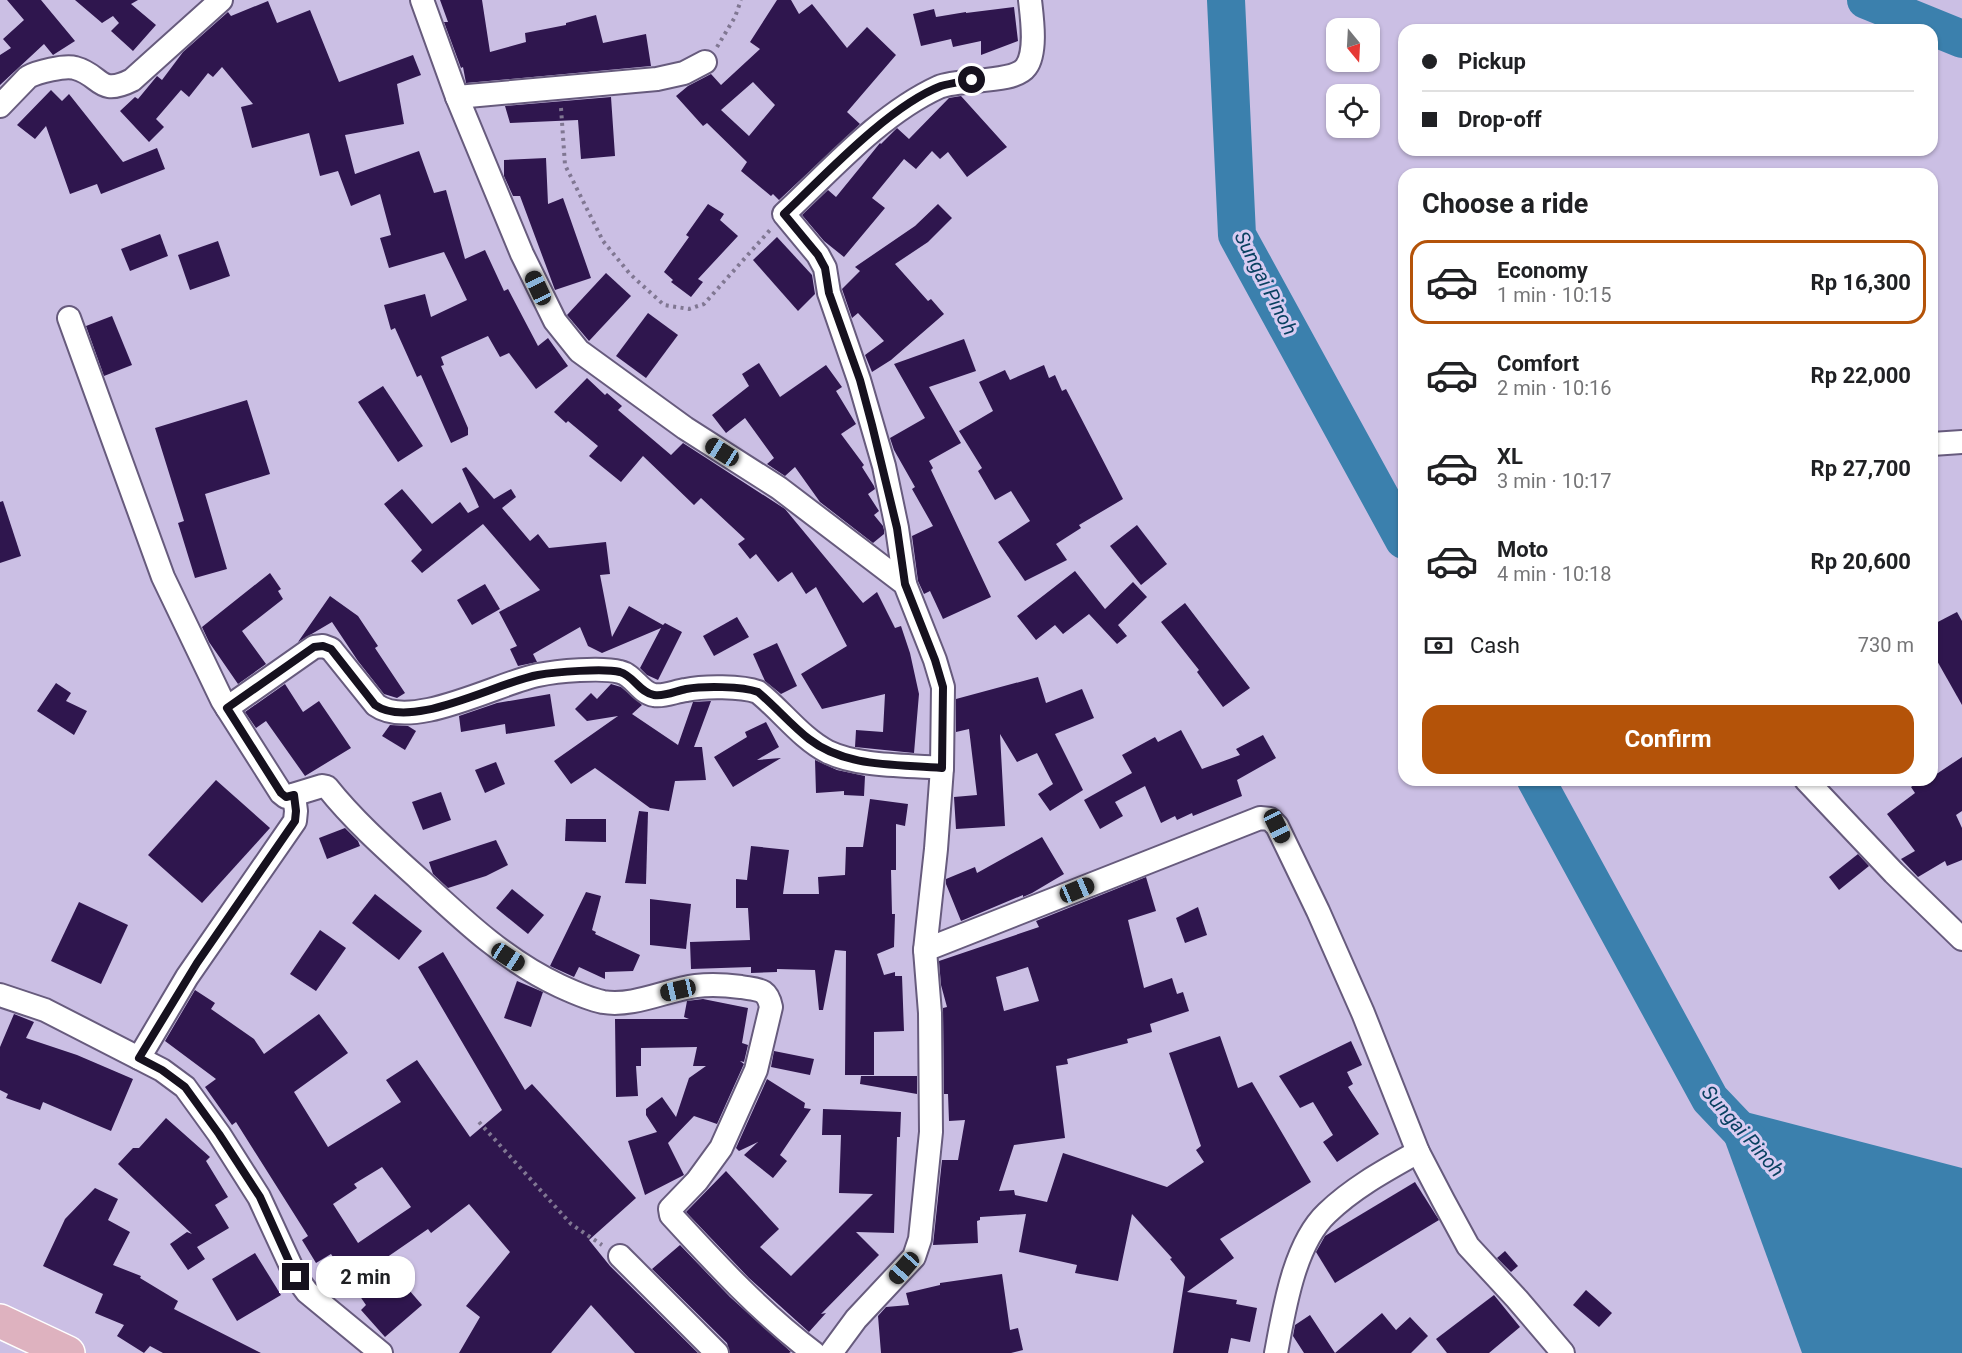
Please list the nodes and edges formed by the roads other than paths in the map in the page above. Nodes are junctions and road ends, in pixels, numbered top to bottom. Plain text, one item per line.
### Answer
1 (221, 0) edge
2 (422, 0) edge
3 (1030, 0) edge
4 (705, 62) road end
5 (457, 97) junction
6 (0, 106) edge
7 (69, 318) dead end
8 (1962, 442) edge
9 (1938, 444) edge
10 (905, 584) junction
11 (227, 708) junction
12 (942, 768) junction
13 (1812, 786) edge
14 (294, 795) junction
15 (1962, 939) edge
16 (925, 950) junction
17 (0, 995) edge
18 (139, 1058) junction
19 (1418, 1152) junction
20 (620, 1257) road end
21 (0, 1321) edge
22 (0, 1340) edge
23 (28, 1353) edge
24 (68, 1353) edge
25 (381, 1353) edge
26 (717, 1353) edge
27 (814, 1353) edge
28 (831, 1353) edge
29 (1276, 1353) edge
30 (1563, 1353) edge

1 - 6 street
2 - 5 street
3 - 10 street
4 - 5 street
5 - 10 street
7 - 11 street
8 - 9 street
10 - 12 street
11 - 12 street
11 - 14 street
12 - 16 street
13 - 15 street
14 - 18 street
14 - 27 street
16 - 19 street
16 - 28 street
17 - 18 street
18 - 25 street
19 - 29 street
19 - 30 street
20 - 26 street
21 - 24 main road
22 - 23 main road

